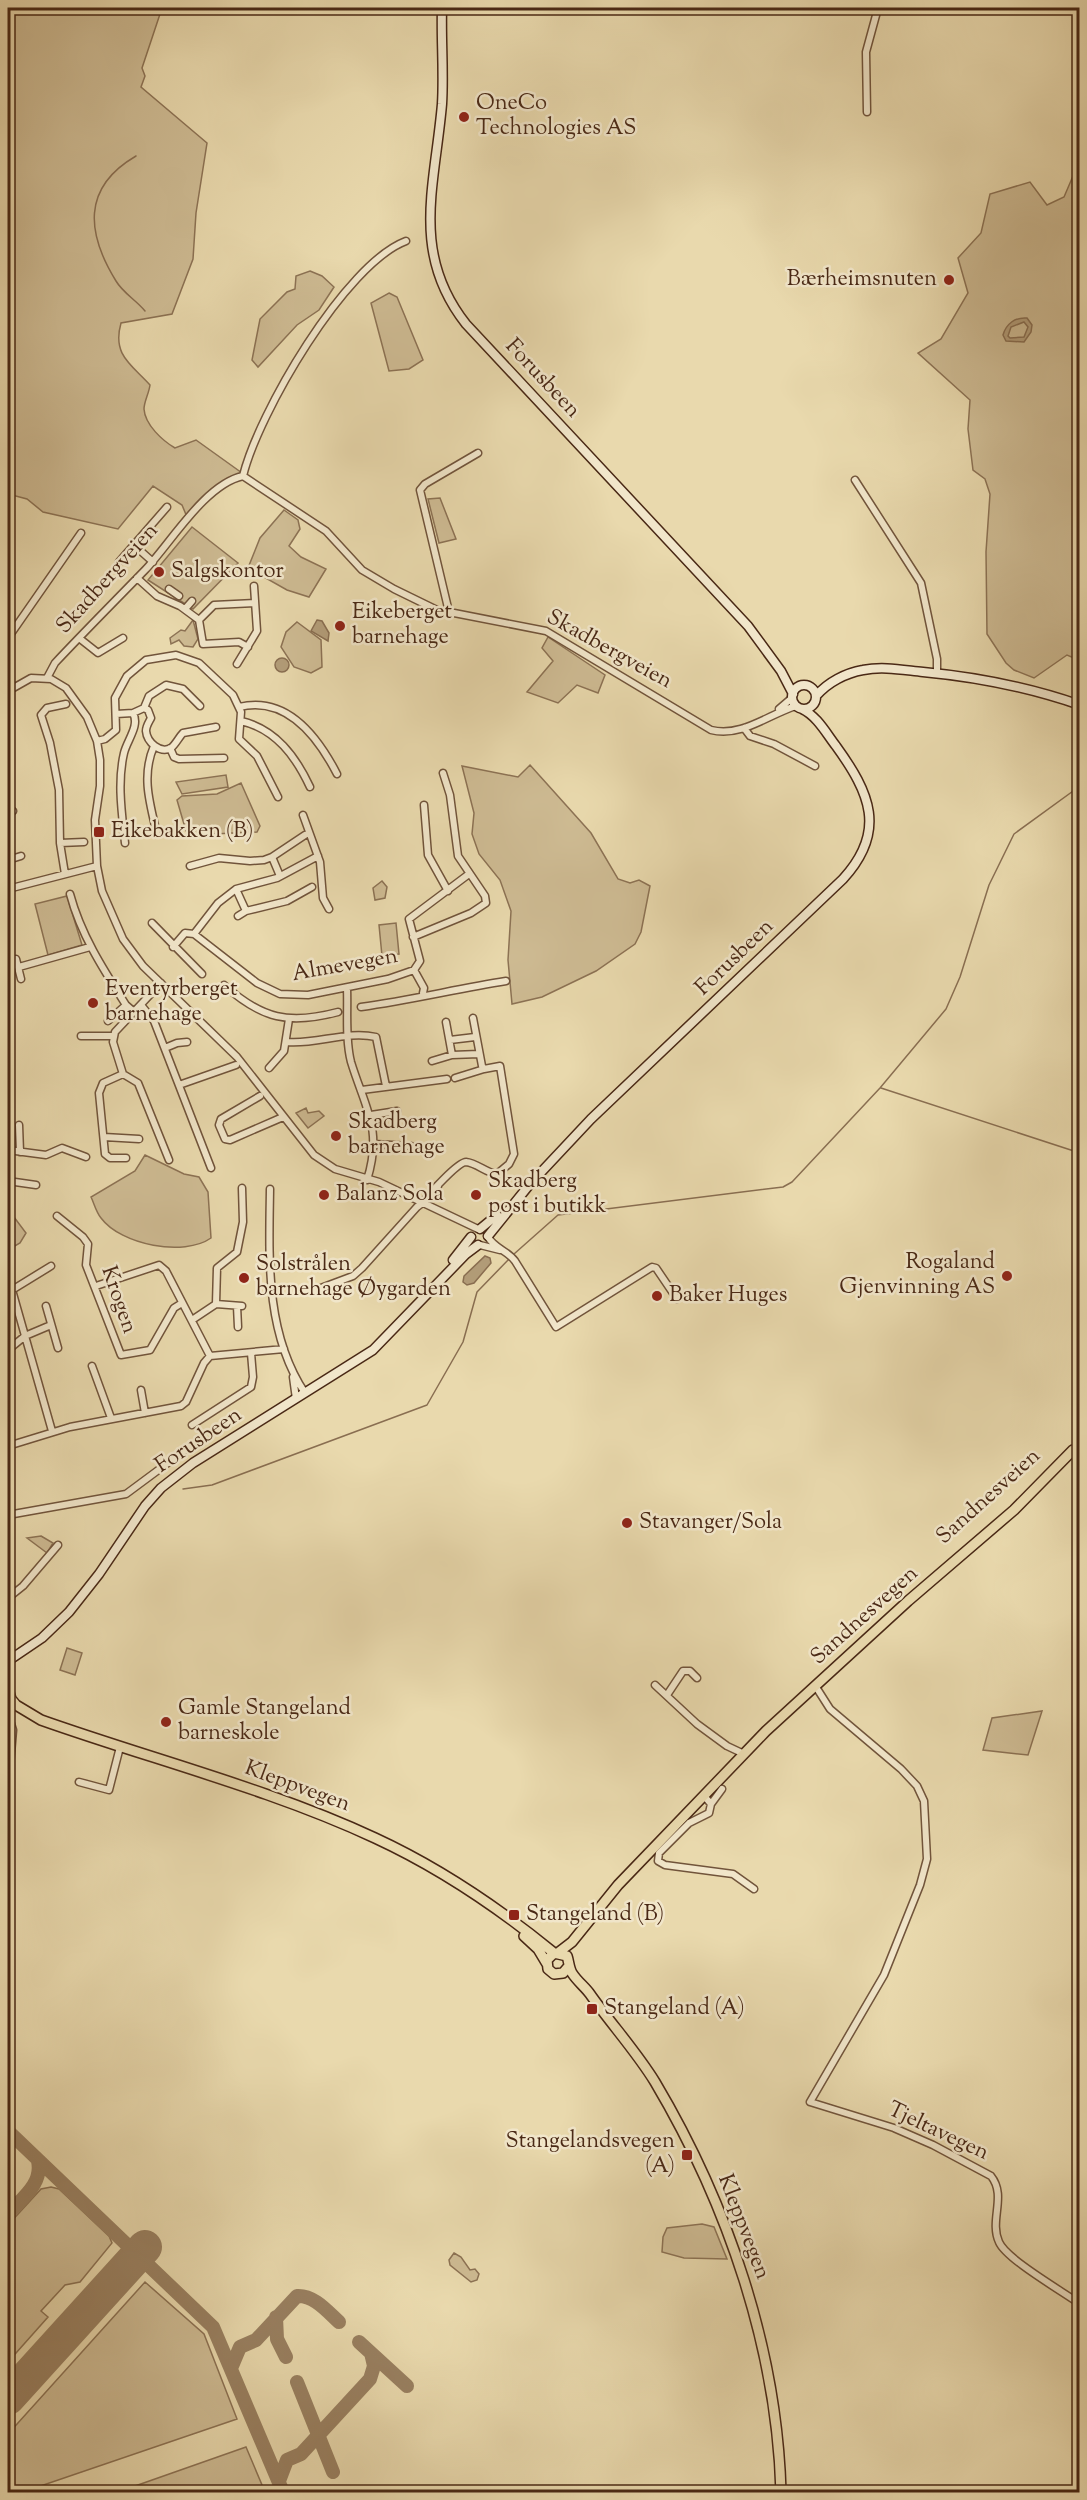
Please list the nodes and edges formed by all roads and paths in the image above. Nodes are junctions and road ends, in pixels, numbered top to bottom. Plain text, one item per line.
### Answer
1 (436, 8) edge
2 (442, 8) edge
3 (878, 8) edge
4 (442, 49) junction
5 (867, 112) dead end
6 (406, 241) dead end
7 (478, 453) dead end
8 (243, 476) junction
9 (855, 480) dead end
10 (167, 507) dead end
11 (81, 534) dead end
12 (135, 546) junction
13 (118, 562) dead end
14 (153, 562) junction
15 (137, 578) junction
16 (254, 586) dead end
17 (169, 589) dead end
18 (179, 596) dead end
19 (192, 601) dead end
20 (255, 603) junction
21 (185, 609) junction
22 (437, 610) dead end
23 (199, 620) junction
24 (8, 638) edge
25 (79, 638) junction
26 (123, 638) dead end
27 (248, 647) junction
28 (237, 664) dead end
29 (781, 671) junction
30 (937, 673) junction
31 (49, 678) junction
32 (834, 681) junction
33 (807, 686) junction
34 (8, 691) edge
35 (816, 699) junction
36 (796, 701) junction
37 (66, 704) dead end
38 (1080, 705) edge
39 (200, 706) dead end
40 (240, 707) junction
41 (144, 708) junction
42 (133, 713) junction
43 (116, 714) junction
44 (241, 721) junction
45 (216, 727) dead end
46 (744, 728) junction
47 (823, 729) junction
48 (96, 739) junction
49 (154, 746) junction
50 (170, 748) junction
51 (224, 758) dead end
52 (815, 766) dead end
53 (443, 773) dead end
54 (337, 774) dead end
55 (310, 787) dead end
56 (278, 797) dead end
57 (424, 805) dead end
58 (303, 815) dead end
59 (157, 834) dead end
60 (305, 835) dead end
61 (84, 842) dead end
62 (60, 843) junction
63 (125, 843) dead end
64 (21, 856) dead end
65 (318, 856) junction
66 (272, 857) junction
67 (8, 860) edge
68 (97, 866) junction
69 (190, 866) dead end
70 (65, 874) junction
71 (470, 874) junction
72 (280, 876) junction
73 (8, 889) edge
74 (236, 889) junction
75 (448, 891) junction
76 (70, 894) dead end
77 (312, 896) dead end
78 (81, 901) dead end
79 (72, 903) junction
80 (329, 909) dead end
81 (246, 911) junction
82 (238, 916) dead end
83 (152, 923) dead end
84 (194, 934) junction
85 (413, 937) junction
86 (90, 947) junction
87 (173, 947) junction
88 (16, 959) dead end
89 (19, 967) junction
90 (414, 970) junction
91 (202, 975) dead end
92 (21, 979) dead end
93 (506, 981) dead end
94 (161, 983) junction
95 (224, 985) dead end
96 (347, 988) junction
97 (423, 993) junction
98 (126, 1005) junction
99 (141, 1005) junction
100 (361, 1007) dead end
101 (134, 1012) junction
102 (338, 1012) dead end
103 (473, 1018) dead end
104 (289, 1019) junction
105 (108, 1021) dead end
106 (446, 1022) dead end
107 (81, 1036) dead end
108 (113, 1036) junction
109 (348, 1036) junction
110 (475, 1037) junction
111 (450, 1040) junction
112 (187, 1042) dead end
113 (287, 1042) junction
114 (165, 1048) junction
115 (479, 1054) junction
116 (452, 1055) junction
117 (432, 1061) dead end
118 (236, 1065) dead end
119 (269, 1068) dead end
120 (484, 1069) junction
121 (123, 1074) junction
122 (179, 1085) junction
123 (386, 1086) junction
124 (362, 1090) junction
125 (260, 1096) dead end
126 (397, 1111) dead end
127 (371, 1115) junction
128 (283, 1117) junction
129 (19, 1125) dead end
130 (104, 1137) junction
131 (139, 1139) dead end
132 (373, 1144) junction
133 (411, 1146) dead end
134 (8, 1150) edge
135 (20, 1152) junction
136 (86, 1157) dead end
137 (126, 1158) dead end
138 (169, 1160) dead end
139 (211, 1168) dead end
140 (364, 1179) junction
141 (8, 1181) edge
142 (530, 1184) junction
143 (36, 1185) dead end
144 (242, 1188) dead end
145 (270, 1189) dead end
146 (424, 1201) junction
147 (57, 1216) dead end
148 (452, 1216) junction
149 (479, 1229) junction
150 (471, 1236) junction
151 (488, 1236) junction
152 (479, 1245) junction
153 (501, 1251) junction
154 (51, 1266) dead end
155 (96, 1286) junction
156 (10, 1289) edge
157 (313, 1291) dead end
158 (677, 1299) dead end
159 (182, 1303) junction
160 (216, 1304) junction
161 (46, 1306) dead end
162 (192, 1320) junction
163 (51, 1325) junction
164 (238, 1327) dead end
165 (25, 1336) junction
166 (58, 1348) dead end
167 (284, 1349) junction
168 (8, 1350) edge
169 (251, 1353) junction
170 (364, 1355) junction
171 (210, 1356) junction
172 (92, 1366) dead end
173 (293, 1376) junction
174 (141, 1390) dead end
175 (305, 1394) junction
176 (296, 1399) junction
177 (145, 1413) junction
178 (115, 1418) junction
179 (192, 1425) dead end
180 (52, 1431) junction
181 (8, 1446) edge
182 (1076, 1447) edge
183 (188, 1448) dead end
184 (1014, 1510) joint
185 (8, 1515) edge
186 (58, 1545) dead end
187 (86, 1591) junction
188 (8, 1598) edge
189 (908, 1601) junction
190 (8, 1655) edge
191 (8, 1661) edge
192 (697, 1678) dead end
193 (655, 1685) dead end
194 (813, 1689) junction
195 (667, 1695) junction
196 (9, 1696) edge
197 (8, 1715) edge
198 (120, 1747) junction
199 (742, 1757) junction
200 (80, 1782) dead end
201 (722, 1789) dead end
202 (8, 1790) edge
203 (708, 1801) junction
204 (464, 1887) junction
205 (754, 1889) dead end
206 (607, 1898) junction
207 (557, 1953) junction
208 (569, 1963) junction
209 (547, 1964) junction
210 (559, 1975) junction
211 (595, 2003) junction
212 (1080, 2304) edge
213 (781, 2493) edge

1 - 4 main road, Forusbeen
2 - 4 main road, Forusbeen
3 - 5 street
4 - 29 main road, Forusbeen
6 - 8 street
7 - 46 street, Skadbergveien
8 - 14 street, Skadbergveien
8 - 22 street
9 - 30 street
10 - 12 street
11 - 24 street
12 - 13 street
12 - 14 street
14 - 15 street, Skadbergveien
15 - 21 street
15 - 25 street, Skadbergveien
16 - 20 street
17 - 18 street
19 - 21 street
20 - 23 street
20 - 27 street
21 - 23 street
23 - 27 street
25 - 26 street
25 - 31 street, Skadbergveien
27 - 28 street
29 - 33 main road, Forusbeen
29 - 36 main road, Forusbeen
30 - 32 main road
30 - 38 main road
31 - 34 street
31 - 48 street
32 - 33 main road
32 - 35 main road
33 - 35 main road, Forusbeen
33 - 36 main road
35 - 36 main road
35 - 47 main road, Forusbeen
36 - 46 street, Skadbergveien
36 - 47 main road, Forusbeen
37 - 62 street
39 - 41 street
40 - 43 street
40 - 44 street
40 - 54 street
41 - 42 street
41 - 49 street
42 - 43 street
42 - 63 street
43 - 48 street
44 - 55 street
44 - 56 street
45 - 50 street
46 - 52 street
47 - 142 main road, Forusbeen
48 - 68 street
49 - 50 street
49 - 59 street
50 - 51 street
53 - 71 street
57 - 75 street
58 - 65 street
60 - 66 street
61 - 62 street
62 - 70 street
64 - 67 street
65 - 72 street
65 - 80 street
66 - 69 street
66 - 72 street
68 - 70 street
68 - 94 street
70 - 73 street
71 - 75 street
71 - 85 street
72 - 74 street
74 - 81 street
74 - 84 street
75 - 85 street
76 - 79 street
77 - 81 street
78 - 79 street
79 - 86 street
81 - 82 street
83 - 87 street
84 - 87 street
84 - 96 street, Almevegen
85 - 90 street
86 - 89 street
86 - 98 street
87 - 91 street
88 - 89 street
89 - 92 street
90 - 96 street, Almevegen
90 - 97 street
93 - 97 street
94 - 99 street
94 - 128 street
95 - 104 street
96 - 109 street
97 - 100 street
98 - 101 street
98 - 105 street
99 - 101 street
99 - 114 street
101 - 108 street
102 - 104 street
103 - 110 street
104 - 113 street
106 - 111 street
107 - 108 street
108 - 121 street
109 - 113 street
109 - 123 street
109 - 124 street
110 - 111 street
110 - 115 street
111 - 116 street
112 - 114 street
113 - 119 street
114 - 122 street
115 - 116 street
115 - 120 street
116 - 117 street
118 - 122 street
120 - 123 street
120 - 146 street
121 - 130 street
121 - 138 street
122 - 139 street
123 - 124 street
124 - 127 street
125 - 128 street
126 - 127 street
127 - 132 street
128 - 140 street
129 - 135 street
130 - 131 street
130 - 137 street
132 - 133 street
132 - 140 street
134 - 135 street
135 - 136 street
140 - 146 street
141 - 143 street
142 - 149 main road, Forusbeen
142 - 151 main road, Forusbeen
144 - 160 street
145 - 167 street
146 - 148 street
146 - 157 street
147 - 155 street, Krogen
148 - 149 street
148 - 150 street
149 - 150 main road, Forusbeen
149 - 151 main road
150 - 152 main road
150 - 170 main road, Forusbeen
151 - 152 main road, Forusbeen
151 - 153 street
152 - 153 street
152 - 170 main road, Forusbeen
153 - 158 street
154 - 156 street
155 - 159 street
155 - 159 street, Krogen
156 - 165 street
159 - 162 street
160 - 162 street
160 - 164 street
161 - 163 street
162 - 171 street
163 - 165 street
163 - 166 street
165 - 168 street
165 - 180 street
167 - 169 street
167 - 173 street
169 - 171 street
169 - 179 street
170 - 175 main road, Forusbeen
171 - 177 street
172 - 178 street
173 - 175 street
173 - 176 street
174 - 177 street
175 - 176 main road, Forusbeen
176 - 187 main road, Forusbeen
177 - 178 street
178 - 180 street
180 - 181 street
182 - 184 main road, Sandnesveien
182 - 189 main road, Sandnesveien
183 - 185 street
184 - 189 main road, Sandnesvegen
186 - 188 street
187 - 190 main road, Forusbeen
187 - 191 main road, Forusbeen
189 - 194 main road, Sandnesvegen
192 - 195 street
193 - 195 street
194 - 199 main road, Sandnesvegen
194 - 212 street, Tjeltavegen
195 - 199 street
196 - 198 main road, Kleppvegen
197 - 202 street
198 - 200 street
198 - 204 main road, Kleppvegen
199 - 203 main road, Sandnesvegen
201 - 203 street
203 - 205 street, Sandnesvegen
203 - 206 main road, Sandnesvegen
204 - 207 main road, Kleppvegen
204 - 209 main road, Kleppvegen
206 - 207 main road, Sandnesvegen
206 - 208 main road, Sandnesvegen
207 - 208 main road, Kleppvegen
207 - 209 main road
208 - 210 main road
208 - 211 main road, Kleppvegen
209 - 210 main road, Kleppvegen
210 - 211 main road, Kleppvegen
211 - 213 main road, Kleppvegen

